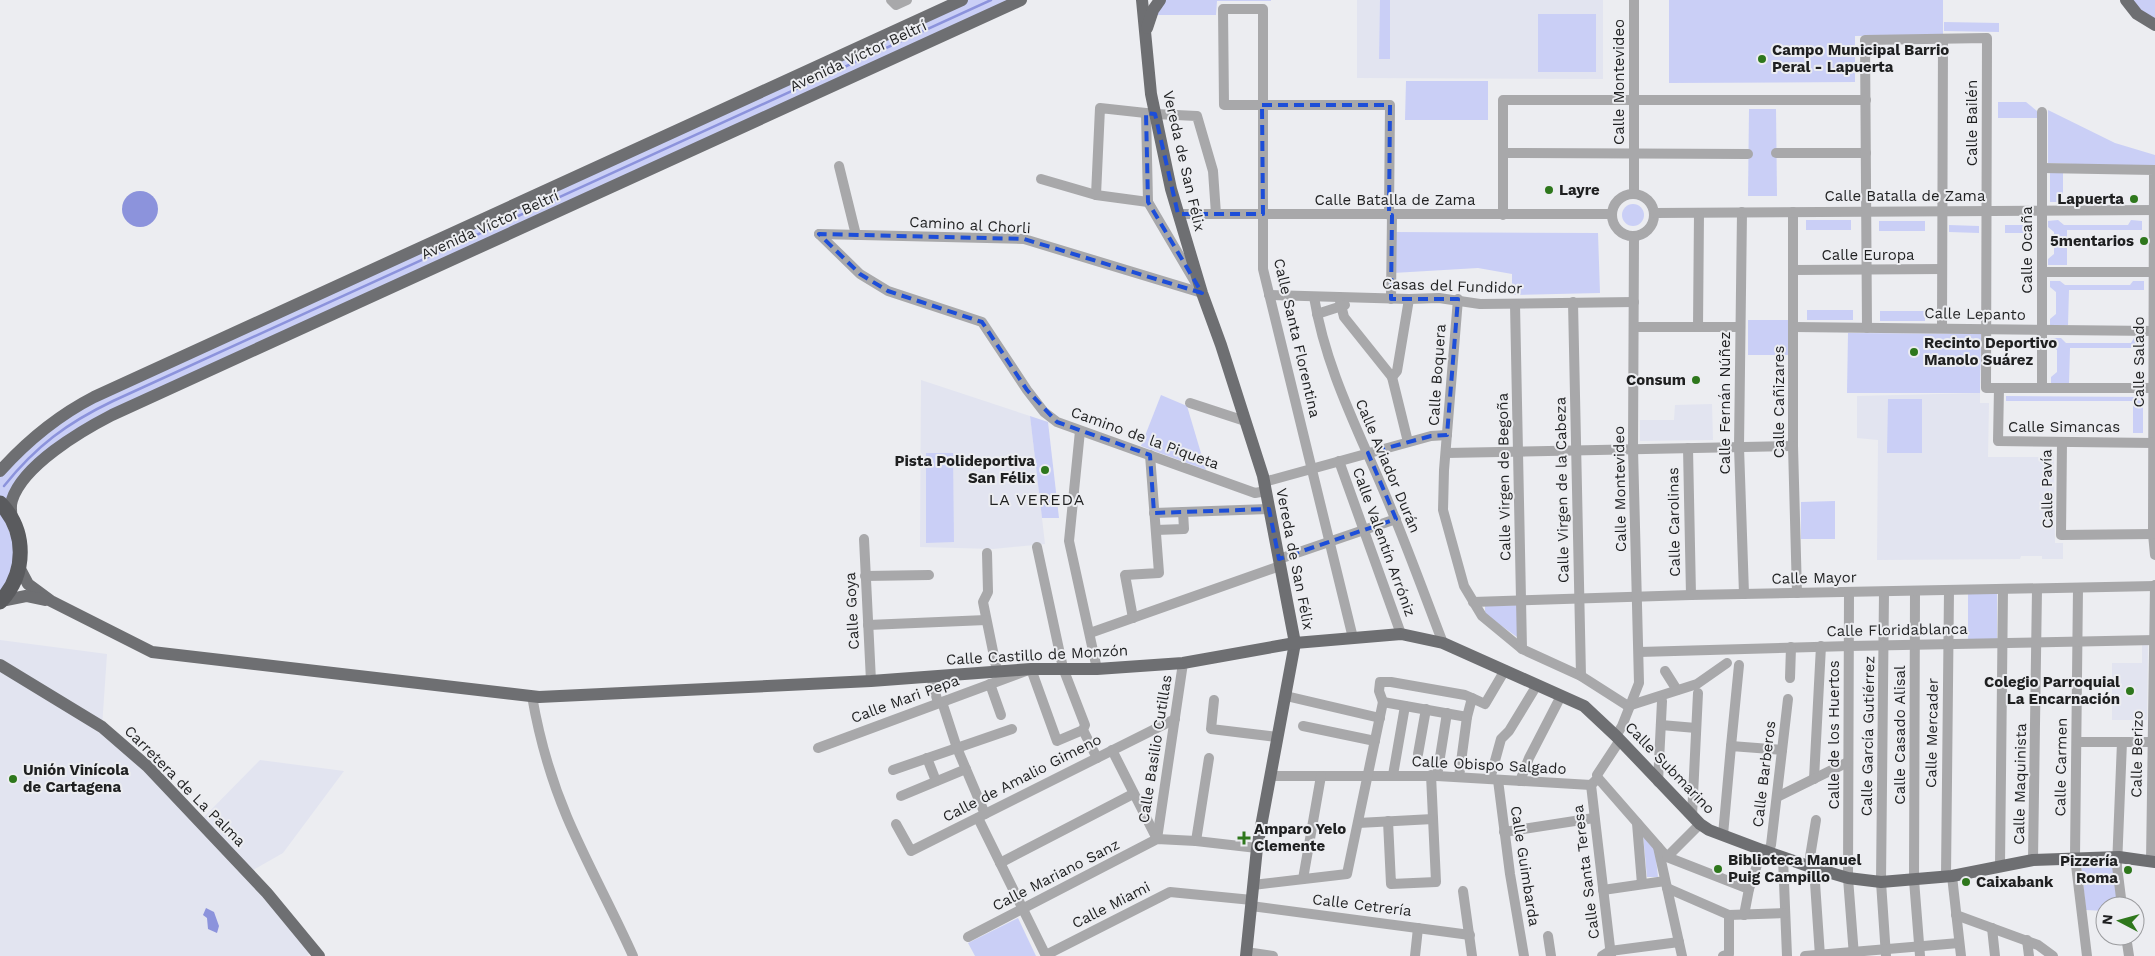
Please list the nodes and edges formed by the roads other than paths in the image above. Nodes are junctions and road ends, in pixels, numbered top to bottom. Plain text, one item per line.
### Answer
1 (891, 0) edge
2 (907, 0) edge
3 (962, 0) edge
4 (1020, 0) edge
5 (1142, 0) edge
6 (1160, 0) edge
7 (1634, 0) edge
8 (2126, 0) edge
9 (2155, 25) edge
10 (1146, 35) junction
11 (1944, 39) junction
12 (1633, 100) junction
13 (1866, 100) junction
14 (1262, 105) junction
15 (2042, 112) dead end
16 (1151, 114) junction
17 (1503, 153) junction
18 (1776, 153) dead end
19 (1866, 153) junction
20 (1634, 154) junction
21 (1748, 154) dead end
22 (840, 166) dead end
23 (2042, 168) junction
24 (2154, 170) edge
25 (1041, 179) dead end
26 (1634, 193) junction
27 (1096, 195) junction
28 (1148, 202) junction
29 (2155, 210) edge
30 (1866, 211) junction
31 (1943, 211) junction
32 (1986, 211) junction
33 (2042, 211) junction
34 (1654, 212) junction
35 (1742, 212) junction
36 (1793, 212) junction
37 (1699, 213) junction
38 (1178, 214) junction
39 (1216, 214) junction
40 (1263, 214) junction
41 (1612, 214) junction
42 (1390, 215) junction
43 (1503, 215) junction
44 (819, 234) joint
45 (856, 235) junction
46 (1634, 237) junction
47 (1942, 269) junction
48 (1794, 270) junction
49 (1866, 270) junction
50 (2042, 272) junction
51 (2155, 272) edge
52 (1202, 293) junction
53 (1269, 295) junction
54 (1314, 297) junction
55 (1391, 299) junction
56 (1458, 299) junction
57 (1409, 300) junction
58 (1339, 302) junction
59 (1573, 302) junction
60 (1634, 302) junction
61 (1515, 304) junction
62 (1317, 314) junction
63 (1634, 327) junction
64 (1698, 327) junction
65 (1740, 327) junction
66 (1794, 327) junction
67 (1867, 328) junction
68 (1942, 328) junction
69 (1986, 329) junction
70 (2042, 330) junction
71 (2155, 330) edge
72 (1392, 377) junction
73 (1999, 388) junction
74 (2042, 388) junction
75 (2154, 388) edge
76 (1190, 403) dead end
77 (1245, 421) junction
78 (1080, 431) junction
79 (1447, 435) junction
80 (2154, 436) edge
81 (1408, 442) junction
82 (2062, 442) junction
83 (1793, 446) junction
84 (1739, 447) junction
85 (1688, 448) junction
86 (1633, 449) junction
87 (1576, 450) junction
88 (1518, 452) junction
89 (1368, 453) junction
90 (1446, 454) junction
91 (1150, 455) junction
92 (1339, 461) junction
93 (1312, 468) junction
94 (0, 471) edge
95 (1265, 486) junction
96 (0, 502) edge
97 (1269, 509) junction
98 (1183, 512) junction
99 (1154, 513) junction
100 (12, 519) junction
101 (1396, 519) junction
102 (1156, 530) junction
103 (1363, 530) junction
104 (2154, 534) junction
105 (864, 539) dead end
106 (1330, 542) junction
107 (1037, 547) dead end
108 (987, 553) dead end
109 (2155, 555) edge
110 (1279, 562) junction
111 (19, 567) junction
112 (929, 575) dead end
113 (865, 576) junction
114 (2155, 586) edge
115 (2078, 588) junction
116 (2003, 589) junction
117 (2037, 589) junction
118 (1949, 590) junction
119 (1916, 591) junction
120 (1849, 592) junction
121 (1884, 592) junction
122 (1797, 593) junction
123 (1744, 594) junction
124 (1691, 595) junction
125 (1638, 597) junction
126 (1580, 598) junction
127 (0, 601) edge
128 (1521, 601) junction
129 (51, 602) junction
130 (1473, 602) junction
131 (1133, 618) junction
132 (986, 620) junction
133 (868, 625) junction
134 (1090, 633) junction
135 (1400, 634) junction
136 (1353, 638) junction
137 (2154, 640) edge
138 (2078, 642) junction
139 (1295, 643) junction
140 (2002, 643) junction
141 (2036, 643) junction
142 (1443, 644) junction
143 (1915, 644) junction
144 (1948, 644) junction
145 (1884, 645) junction
146 (1821, 646) junction
147 (1850, 646) junction
148 (1791, 647) junction
149 (1522, 649) junction
150 (1639, 652) junction
151 (1727, 662) dead end
152 (1184, 663) junction
153 (1, 665) edge
154 (1739, 665) dead end
155 (1062, 668) junction
156 (1031, 669) junction
157 (1097, 669) junction
158 (1505, 670) junction
159 (997, 671) junction
160 (1665, 671) dead end
161 (1581, 676) junction
162 (931, 677) junction
163 (1790, 678) dead end
164 (871, 680) junction
165 (990, 684) junction
166 (1537, 685) junction
167 (1677, 690) junction
168 (1698, 693) dead end
169 (532, 696) junction
170 (1286, 696) junction
171 (1561, 696) junction
172 (1472, 698) junction
173 (1788, 699) dead end
174 (1214, 700) dead end
175 (1662, 701) dead end
176 (1383, 702) junction
177 (940, 703) junction
178 (1405, 706) junction
179 (1628, 706) junction
180 (1426, 710) junction
181 (1447, 713) junction
182 (1001, 715) dead end
183 (1467, 717) junction
184 (1380, 718) junction
185 (1175, 719) junction
186 (2154, 721) edge
187 (1661, 725) junction
188 (1303, 726) dead end
189 (1696, 728) junction
190 (1012, 730) dead end
191 (1083, 730) junction
192 (1277, 737) junction
193 (1618, 738) junction
194 (1375, 741) junction
195 (2076, 742) junction
196 (2122, 742) junction
197 (2152, 742) junction
198 (1731, 746) junction
199 (818, 748) dead end
200 (957, 748) junction
201 (1112, 750) junction
202 (1782, 750) junction
203 (1418, 754) dead end
204 (927, 758) junction
205 (1097, 758) junction
206 (1209, 758) dead end
207 (1848, 762) junction
208 (966, 769) junction
209 (893, 770) dead end
210 (1368, 775) junction
211 (1393, 775) junction
212 (1270, 776) junction
213 (1321, 776) junction
214 (1434, 776) junction
215 (1458, 777) junction
216 (1814, 779) junction
217 (1494, 780) junction
218 (936, 781) junction
219 (1520, 781) junction
220 (1595, 782) junction
221 (1658, 782) junction
222 (1133, 794) junction
223 (901, 796) dead end
224 (1777, 797) junction
225 (981, 816) junction
226 (1594, 818) junction
227 (1433, 819) junction
228 (1696, 820) junction
229 (1816, 820) dead end
230 (1388, 821) junction
231 (1358, 823) junction
232 (1637, 823) junction
233 (896, 824) dead end
234 (1504, 832) junction
235 (1723, 835) junction
236 (1157, 840) junction
237 (1196, 841) junction
238 (1658, 846) junction
239 (1257, 848) junction
240 (1764, 851) junction
241 (1667, 857) junction
242 (2075, 857) junction
243 (2119, 857) junction
244 (1783, 858) junction
245 (2034, 860) junction
246 (2153, 862) edge
247 (1000, 863) junction
248 (1812, 863) junction
249 (2000, 866) junction
250 (1949, 876) junction
251 (1848, 878) junction
252 (1303, 879) junction
253 (1914, 880) junction
254 (1881, 882) junction
255 (1642, 884) junction
256 (1253, 885) junction
257 (1666, 885) junction
258 (1749, 889) junction
259 (1603, 890) junction
260 (1463, 891) dead end
261 (2121, 896) edge
262 (1251, 903) junction
263 (1023, 909) junction
264 (1785, 913) junction
265 (1729, 915) junction
266 (1744, 915) junction
267 (1956, 915) junction
268 (1418, 928) junction
269 (1992, 928) junction
270 (1470, 934) junction
271 (1548, 936) dead end
272 (968, 937) dead end
273 (2027, 940) junction
274 (1678, 942) junction
275 (1959, 943) junction
276 (1645, 951) edge
277 (1919, 951) edge
278 (1886, 953) edge
279 (1246, 954) edge
280 (1608, 954) edge
281 (1853, 954) edge
282 (1820, 955) edge
283 (319, 956) edge
284 (633, 956) edge
285 (1046, 956) edge
286 (1273, 956) edge
287 (1415, 956) edge
288 (1466, 956) edge
289 (1472, 956) edge
290 (1524, 956) edge
291 (1551, 956) edge
292 (1682, 956) edge
293 (1722, 956) edge
294 (1787, 956) edge
295 (1805, 956) edge
296 (1961, 956) edge
297 (1995, 956) edge
298 (2029, 956) edge
299 (2052, 956) edge
300 (2087, 956) edge

1 - 2 street
3 - 94 main road, Avenida Víctor Beltrí
4 - 100 main road, Avenida Víctor Beltrí
5 - 10 main road, Vereda de San Félix
6 - 10 main road
7 - 12 street, Calle Montevideo
8 - 9 main road
10 - 16 main road, Vereda de San Félix
11 - 13 street
11 - 31 street
11 - 32 street, Calle Bailén
12 - 13 street
12 - 17 street
12 - 20 street, Calle Montevideo
13 - 19 street
14 - 14 street, Calle Santa Florentina
14 - 40 street, Calle Santa Florentina
14 - 42 street
15 - 23 street, Calle Ocaña
16 - 27 street
16 - 28 street
16 - 38 main road, Vereda de San Félix
16 - 39 street
17 - 20 street
17 - 43 street
18 - 19 street
19 - 30 street
20 - 21 street
20 - 26 street, Calle Montevideo
22 - 45 street
23 - 24 street
23 - 33 street, Calle Ocaña
24 - 29 street, Calle Salado
25 - 27 street
26 - 34 street
26 - 41 street
27 - 28 street
28 - 52 street, Vereda de San Félix
29 - 33 street, Calle Batalla de Zama
29 - 51 street, Calle Salado
30 - 31 street, Calle Batalla de Zama
30 - 36 street, Calle Batalla de Zama
30 - 49 street
31 - 32 street, Calle Batalla de Zama
31 - 47 street
32 - 33 street, Calle Batalla de Zama
32 - 69 street, Calle Bailén
33 - 50 street, Calle Ocaña
34 - 37 street, Calle Batalla de Zama
34 - 46 street
35 - 36 street, Calle Batalla de Zama
35 - 37 street, Calle Batalla de Zama
35 - 65 street, Calle Fernán Núñez
36 - 48 street, Calle Cañizares
37 - 64 street
38 - 39 street, Calle Batalla de Zama
38 - 52 main road, Vereda de San Félix
39 - 40 street, Calle Batalla de Zama
40 - 42 street, Calle Batalla de Zama
40 - 53 street, Calle Santa Florentina
41 - 43 street, Calle Batalla de Zama
41 - 46 street
42 - 43 street, Calle Batalla de Zama
42 - 55 street
44 - 45 street, Camino al Chorli
44 - 78 street, Camino de la Piqueta
45 - 52 street, Camino al Chorli
46 - 60 street, Calle Montevideo
47 - 49 street, Calle Europa
47 - 68 street
48 - 49 street, Calle Europa
48 - 66 street, Calle Cañizares
49 - 67 street
50 - 51 street
50 - 70 street, Calle Ocaña
51 - 71 street, Calle Salado
52 - 77 main road, Vereda de San Félix
53 - 54 street, Casas del Fundidor
53 - 93 street, Calle Santa Florentina
54 - 58 street, Casas del Fundidor
54 - 62 street, Calle Aviador Durán
55 - 57 street, Casas del Fundidor
55 - 58 street, Casas del Fundidor
56 - 57 street, Casas del Fundidor
56 - 61 street, Casas del Fundidor
56 - 79 street, Calle Boquera
57 - 72 street
58 - 62 street
58 - 72 street
59 - 60 street, Casas del Fundidor
59 - 61 street, Casas del Fundidor
59 - 87 street, Calle Virgen de la Cabeza
60 - 63 street, Calle Montevideo
61 - 88 street, Calle Virgen de Begoña
62 - 89 street, Calle Aviador Durán
63 - 64 street
63 - 86 street, Calle Montevideo
64 - 65 street
65 - 84 street, Calle Fernán Núñez
66 - 67 street, Calle Lepanto
66 - 83 street, Calle Cañizares
67 - 68 street, Calle Lepanto
68 - 69 street, Calle Lepanto
69 - 70 street, Calle Lepanto
69 - 73 street, Calle Bailén
70 - 71 street, Calle Lepanto
70 - 74 street, Calle Ocaña
71 - 75 street, Calle Salado
72 - 81 street
73 - 74 street
73 - 82 street, Calle Simancas
74 - 75 street
75 - 80 street, Calle Salado
76 - 77 street
77 - 95 main road, Vereda de San Félix
78 - 91 street, Camino de la Piqueta
78 - 134 street
79 - 81 street
79 - 90 street, Calle Boquera
80 - 82 street, Calle Simancas
80 - 104 street, Calle Salado
81 - 89 street
82 - 104 street, Calle Pavía
83 - 84 street
83 - 122 street, Calle Cañizares
84 - 85 street
84 - 123 street, Calle Fernán Núñez
85 - 86 street
85 - 124 street, Calle Carolinas
86 - 87 street
86 - 125 street, Calle Montevideo
87 - 88 street
87 - 126 street, Calle Virgen de la Cabeza
88 - 90 street
88 - 128 street, Calle Virgen de Begoña
89 - 92 street
89 - 101 street, Calle Aviador Durán
90 - 130 street, Calle Boquera
91 - 95 street, Camino de la Piqueta
91 - 99 street
92 - 93 street
92 - 103 street, Calle Valentín Arróniz
93 - 95 street
93 - 106 street, Calle Santa Florentina
95 - 97 main road, Vereda de San Félix
96 - 100 highway
97 - 98 street
97 - 110 main road, Vereda de San Félix
98 - 99 street
98 - 102 street
99 - 102 street
100 - 111 highway
101 - 103 street
101 - 142 street, Calle Aviador Durán
102 - 131 street
103 - 106 street
103 - 135 street, Calle Valentín Arróniz
104 - 109 street, Calle Salado
105 - 113 street, Calle Goya
106 - 110 street
106 - 136 street, Calle Santa Florentina
107 - 155 street
108 - 132 street
110 - 131 street
110 - 139 main road, Vereda de San Félix
111 - 127 highway
111 - 129 main road
112 - 113 street
113 - 133 street, Calle Goya
114 - 115 street, Calle Mayor
114 - 137 street, Calle Berizo
115 - 117 street, Calle Mayor
115 - 138 street, Calle Carmen
116 - 117 street, Calle Mayor
116 - 118 street, Calle Mayor
116 - 140 street
117 - 141 street, Calle Maquinista
118 - 119 street, Calle Mayor
118 - 144 street, Calle Mercader
119 - 121 street, Calle Mayor
119 - 143 street, Calle Casado Alisal
120 - 121 street, Calle Mayor
120 - 122 street, Calle Mayor
120 - 147 street, Calle de los Huertos
121 - 145 street, Calle García Gutiérrez
122 - 123 street, Calle Mayor
123 - 124 street, Calle Mayor
124 - 125 street, Calle Mayor
125 - 126 street, Calle Mayor
125 - 150 street, Calle Montevideo
126 - 128 street, Calle Mayor
126 - 161 street, Calle Virgen de la Cabeza
127 - 129 main road
128 - 130 street, Calle Mayor
128 - 149 street, Calle Virgen de Begoña
129 - 169 main road, Calle Castillo de Monzón
130 - 149 street, Calle Boquera
131 - 134 street
132 - 133 street
132 - 159 street
133 - 164 street, Calle Goya
134 - 157 street
135 - 136 main road, Calle Submarino
135 - 142 main road, Calle Submarino
136 - 139 main road, Calle Submarino
137 - 138 street, Calle Floridablanca
137 - 186 street, Calle Berizo
138 - 141 street, Calle Floridablanca
138 - 195 street, Calle Carmen
139 - 152 main road, Calle Castillo de Monzón
139 - 170 main road, Vereda de San Félix
140 - 141 street, Calle Floridablanca
140 - 144 street, Calle Floridablanca
140 - 249 street
141 - 245 street, Calle Maquinista
142 - 158 main road, Calle Submarino
143 - 144 street, Calle Floridablanca
143 - 145 street, Calle Floridablanca
143 - 253 street, Calle Casado Alisal
144 - 250 street, Calle Mercader
145 - 147 street, Calle Floridablanca
145 - 254 street, Calle García Gutiérrez
146 - 147 street, Calle Floridablanca
146 - 148 street, Calle Floridablanca
146 - 216 street
147 - 207 street, Calle de los Huertos
148 - 150 street, Calle Floridablanca
148 - 163 street
149 - 161 street, Calle Boquera
150 - 179 street, Calle Montevideo
151 - 167 street
152 - 157 main road, Calle Castillo de Monzón
152 - 185 street, Calle Basilio Cutillas
153 - 283 main road, Carretera de La Palma
154 - 198 street
155 - 156 main road, Calle Castillo de Monzón
155 - 157 main road, Calle Castillo de Monzón
155 - 191 street
156 - 159 main road, Calle Castillo de Monzón
156 - 165 street, Calle Mari Pepa
156 - 191 street
158 - 166 main road, Calle Submarino
158 - 172 street
159 - 162 main road, Calle Castillo de Monzón
160 - 167 street
161 - 179 street, Calle Boquera
162 - 164 main road, Calle Castillo de Monzón
162 - 177 street
164 - 169 main road, Calle Castillo de Monzón
165 - 177 street, Calle Mari Pepa
165 - 182 street
166 - 171 main road, Calle Submarino
166 - 217 street, Calle Guimbarda
167 - 179 street
168 - 189 street
169 - 284 street
170 - 184 street
170 - 192 main road, Vereda de San Félix
171 - 193 main road, Calle Submarino
171 - 219 street
172 - 176 street
172 - 183 street
173 - 202 street, Calle Barberos
174 - 192 street
175 - 187 street
176 - 178 street
176 - 184 street
177 - 199 street, Calle Mari Pepa
177 - 200 street
178 - 180 street
178 - 211 street
179 - 193 street, Calle Montevideo
180 - 181 street
180 - 203 street
181 - 183 street
181 - 214 street
183 - 215 street
184 - 194 street
185 - 201 street, Calle de Amalio Gimeno
185 - 236 street, Calle Basilio Cutillas
186 - 197 street, Calle Berizo
187 - 189 street
187 - 221 street
188 - 194 street
189 - 228 street
190 - 200 street
191 - 205 street
192 - 212 main road, Vereda de San Félix
193 - 220 street
193 - 221 main road, Calle Submarino
194 - 210 street
195 - 196 street
195 - 242 street, Calle Carmen
196 - 197 street
196 - 243 street
197 - 246 street, Calle Berizo
198 - 202 street
198 - 235 street
200 - 204 street
200 - 208 street
201 - 205 street, Calle de Amalio Gimeno
201 - 222 street
202 - 224 street, Calle Barberos
204 - 209 street
204 - 218 street
205 - 225 street, Calle de Amalio Gimeno
206 - 237 street
207 - 216 street
207 - 251 street, Calle de los Huertos
208 - 218 street
208 - 225 street
210 - 211 street, Calle Obispo Salgado
210 - 213 street, Calle Obispo Salgado
210 - 231 street
211 - 214 street, Calle Obispo Salgado
212 - 213 street, Calle Obispo Salgado
212 - 239 main road, Vereda de San Félix
213 - 252 street
214 - 215 street, Calle Obispo Salgado
214 - 227 street
215 - 217 street, Calle Obispo Salgado
216 - 224 street
217 - 219 street, Calle Obispo Salgado
217 - 234 street, Calle Guimbarda
218 - 223 street
219 - 220 street, Calle Obispo Salgado
220 - 226 street, Calle Santa Teresa
220 - 232 street
221 - 228 main road, Calle Submarino
222 - 236 street
222 - 247 street
224 - 240 street, Calle Barberos
225 - 233 street, Calle de Amalio Gimeno
225 - 247 street
226 - 234 street
226 - 259 street, Calle Santa Teresa
227 - 230 street
227 - 230 street
228 - 235 main road, Calle Submarino
228 - 241 street
229 - 248 street
230 - 231 street
231 - 252 street
232 - 238 street
232 - 255 street
234 - 290 street, Calle Guimbarda
235 - 240 main road, Calle Submarino
236 - 237 street
236 - 263 street, Calle Mariano Sanz
237 - 239 street
238 - 241 street
238 - 257 street
239 - 256 main road, Vereda de San Félix
240 - 244 main road, Calle Submarino
240 - 258 street, Calle Barberos
241 - 258 street
242 - 243 main road, Calle Submarino
242 - 245 main road, Calle Submarino
242 - 300 street, Calle Carmen
243 - 246 main road, Calle Submarino
243 - 261 street
244 - 248 main road, Calle Submarino
244 - 264 street
245 - 249 main road, Calle Submarino
247 - 263 street
248 - 251 main road, Calle Submarino
248 - 282 street
249 - 250 main road, Calle Submarino
250 - 253 main road, Calle Submarino
250 - 267 street, Calle Mercader
251 - 254 main road, Calle Submarino
251 - 281 street, Calle de los Huertos
252 - 256 street
253 - 254 main road, Calle Submarino
253 - 277 street, Calle Casado Alisal
254 - 278 street, Calle García Gutiérrez
255 - 257 street
255 - 259 street
256 - 262 main road, Vereda de San Félix
257 - 265 street
257 - 274 street
258 - 266 street, Calle Barberos
259 - 280 street, Calle Santa Teresa
260 - 270 street
262 - 268 street, Calle Cetrería
262 - 279 main road, Vereda de San Félix
262 - 285 street, Calle Miami
263 - 272 street, Calle Mariano Sanz
263 - 285 street
264 - 266 street
264 - 294 street
265 - 266 street
265 - 293 street
267 - 269 street
267 - 275 street, Calle Mercader
268 - 270 street, Calle Cetrería
268 - 287 street
269 - 273 street
269 - 297 street
270 - 288 street
270 - 289 street
271 - 291 street
273 - 298 street
273 - 299 street
274 - 276 street
274 - 292 street
275 - 277 street
275 - 296 street, Calle Mercader
276 - 280 street
277 - 278 street
278 - 281 street
279 - 286 street
281 - 282 street
282 - 295 street

